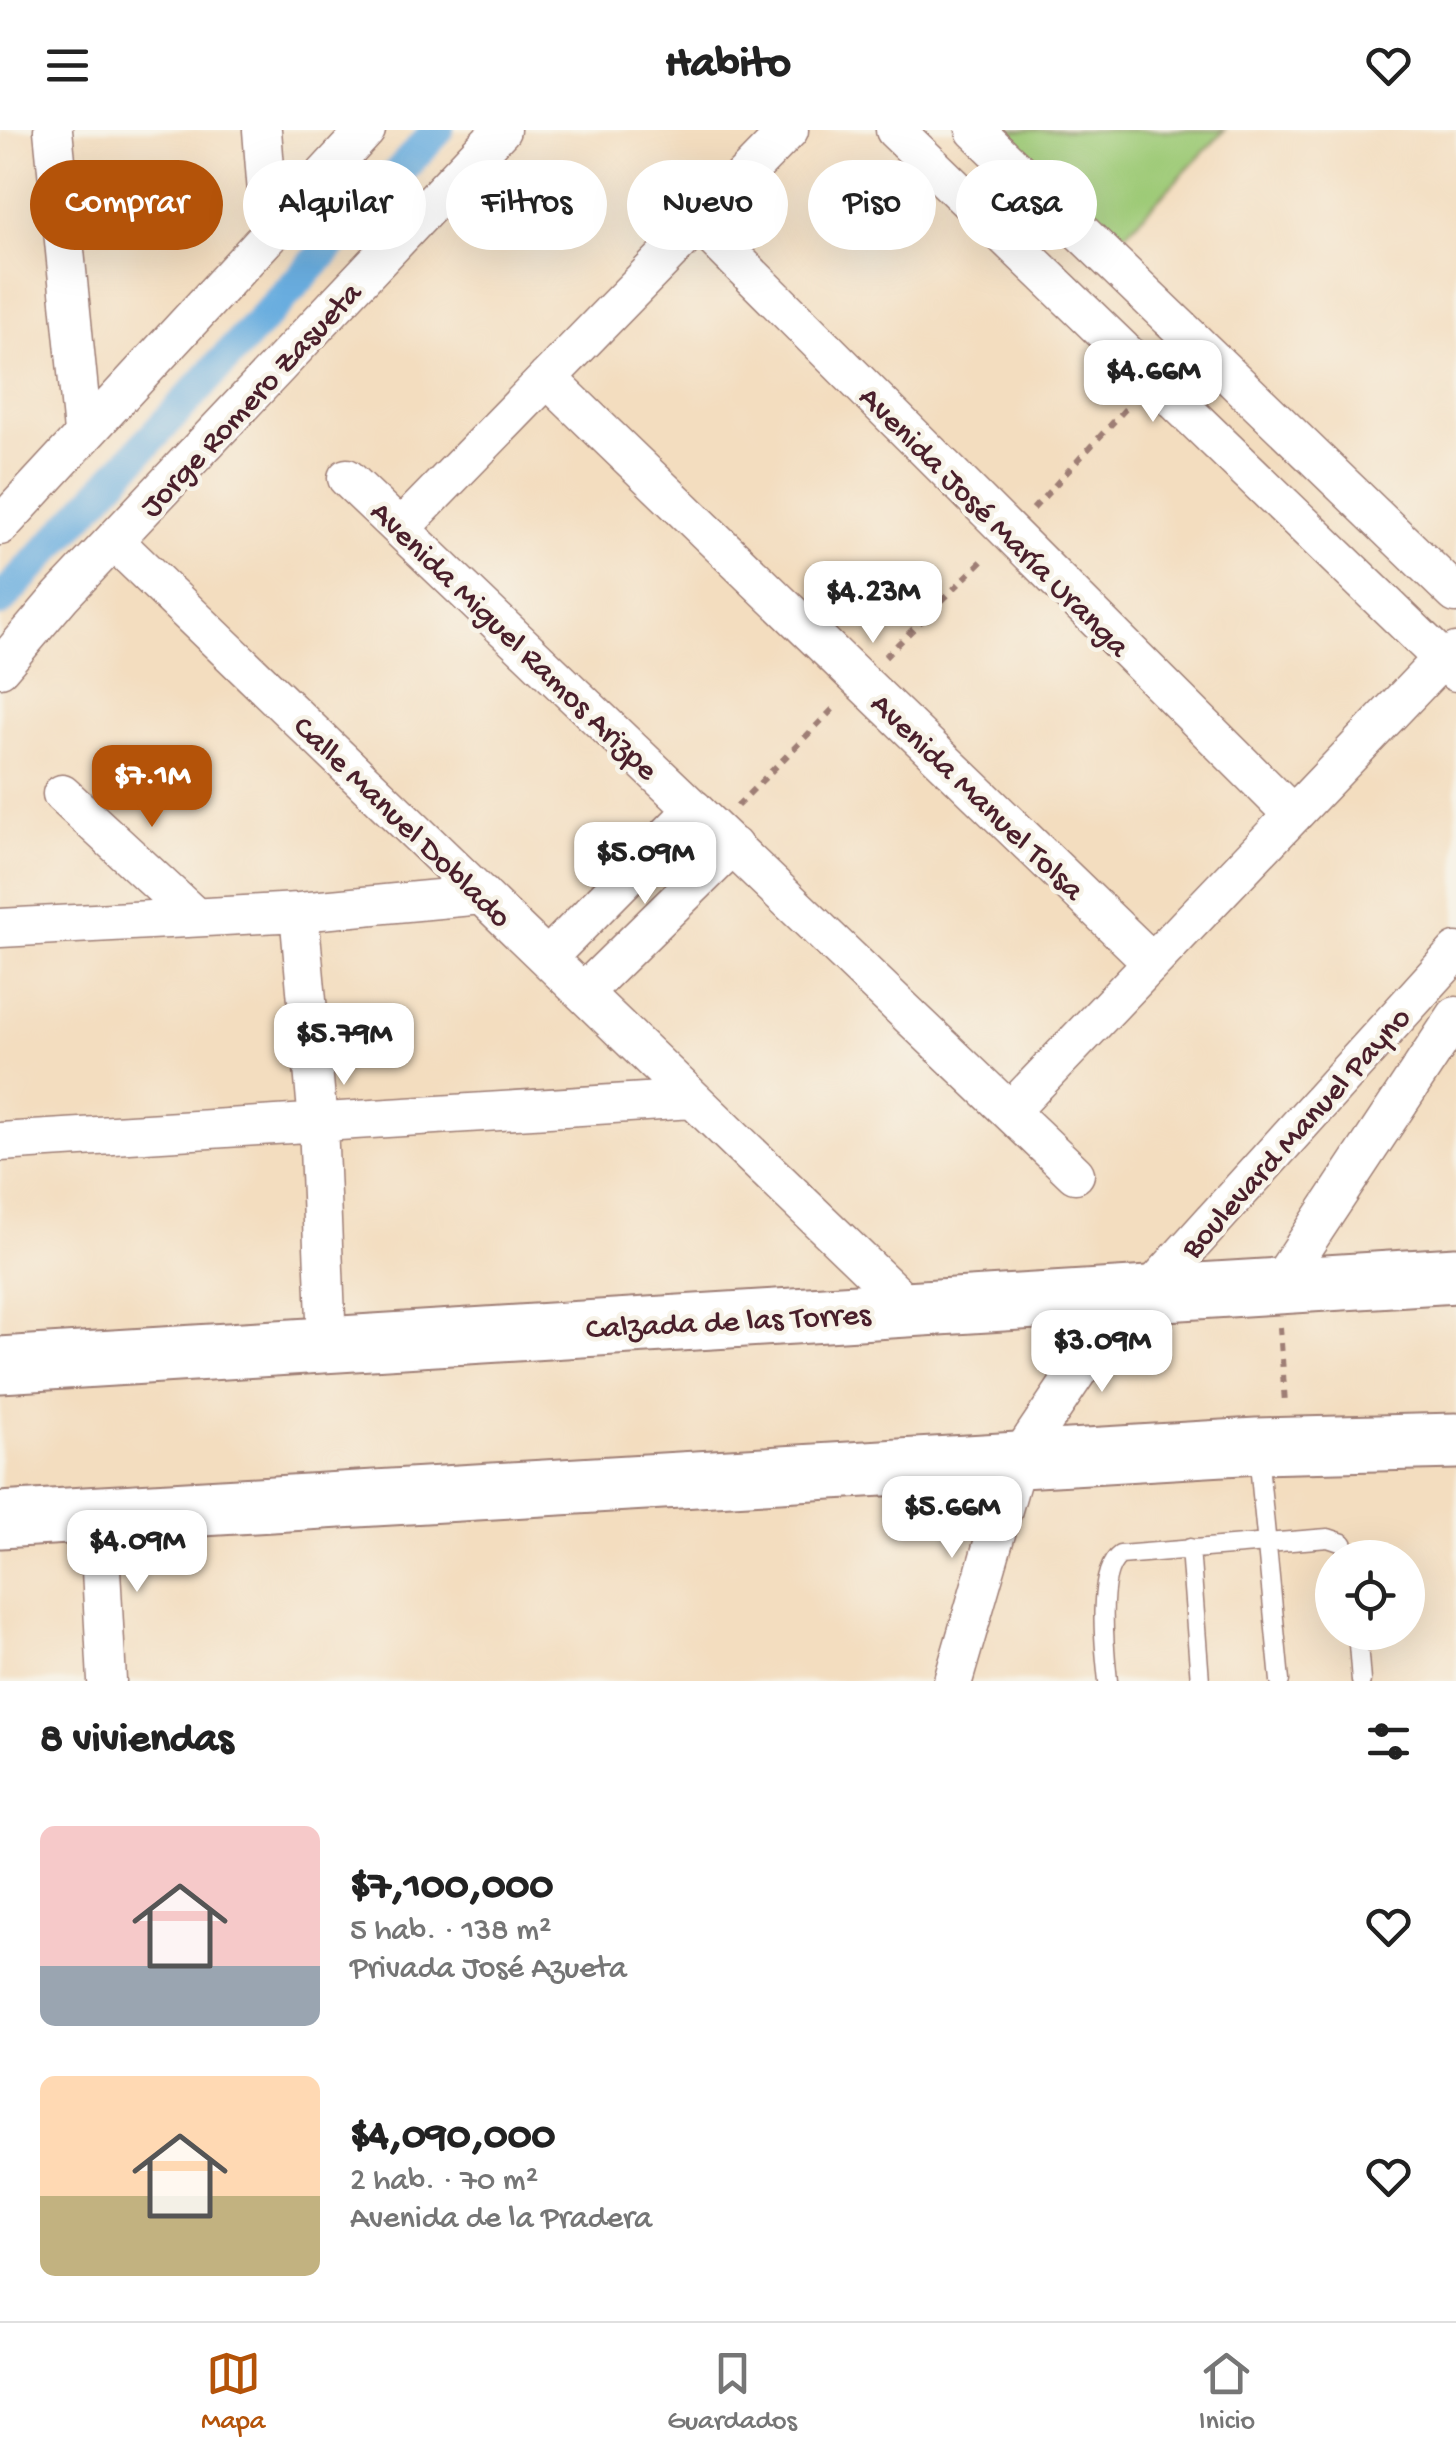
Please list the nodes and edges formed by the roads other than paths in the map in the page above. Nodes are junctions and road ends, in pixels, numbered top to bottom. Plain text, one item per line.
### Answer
1 (53, 130) edge
2 (262, 130) edge
3 (366, 130) edge
4 (501, 130) edge
5 (789, 130) edge
6 (895, 130) edge
7 (974, 130) edge
8 (264, 160) edge
9 (337, 160) edge
10 (761, 160) edge
11 (251, 250) edge
12 (674, 250) edge
13 (726, 250) edge
14 (547, 378) junction
15 (83, 432) junction
16 (347, 478) dead end
17 (0, 526) edge
18 (401, 528) junction
19 (114, 541) junction
20 (1456, 594) edge
21 (1452, 660) edge
22 (0, 668) edge
23 (62, 794) dead end
24 (1293, 815) junction
25 (714, 828) junction
26 (482, 895) junction
27 (299, 912) junction
28 (195, 917) junction
29 (0, 928) edge
30 (1456, 952) edge
31 (547, 958) junction
32 (1152, 962) junction
33 (583, 992) junction
34 (1453, 1024) edge
35 (693, 1099) junction
36 (1010, 1112) junction
37 (318, 1123) junction
38 (0, 1142) edge
39 (1075, 1174) dead end
40 (1456, 1275) edge
41 (1278, 1286) junction
42 (1146, 1296) junction
43 (910, 1308) junction
44 (328, 1343) junction
45 (0, 1365) edge
46 (1456, 1440) edge
47 (1272, 1445) junction
48 (1016, 1460) junction
49 (98, 1514) junction
50 (0, 1520) edge
51 (1337, 1540) edge
52 (1268, 1542) junction
53 (1190, 1548) junction
54 (1358, 1650) edge
55 (108, 1681) edge
56 (953, 1681) edge
57 (1108, 1681) edge
58 (1200, 1681) edge
59 (1280, 1681) edge
60 (1361, 1681) edge

1 - 15 street
2 - 8 street
3 - 9 street
4 - 19 street, Jorge Romero Zasueta
5 - 10 street
6 - 21 street
7 - 20 street
11 - 15 street
12 - 14 street
13 - 24 street, Avenida José María Uranga
14 - 18 street
14 - 32 street, Avenida Manuel Tolsa
15 - 17 street
16 - 18 street, Avenida Miguel Ramos Arizpe
18 - 25 street, Avenida Miguel Ramos Arizpe
19 - 22 street, Jorge Romero Zasueta
19 - 26 street, Calle Manuel Doblado
21 - 24 street
23 - 28 street
24 - 32 street
25 - 31 street
25 - 33 street
25 - 36 street, Avenida Miguel Ramos Arizpe
26 - 27 street
26 - 31 street, Calle Manuel Doblado
27 - 28 street
27 - 37 street
28 - 29 street
30 - 42 street, Boulevard Manuel Payno
31 - 33 street, Calle Manuel Doblado
32 - 36 street
33 - 35 street, Calle Manuel Doblado
34 - 41 street, Boulevard Manuel Payno
35 - 37 street
35 - 43 street, Calle Manuel Doblado
36 - 39 street, Avenida Miguel Ramos Arizpe
37 - 38 street
37 - 44 street
40 - 41 main road, Calzada de las Torres
41 - 42 main road, Calzada de las Torres
42 - 43 main road, Calzada de las Torres
42 - 48 street, Boulevard Manuel Payno
43 - 44 main road, Calzada de las Torres
44 - 45 main road, Calzada de las Torres
46 - 47 main road
47 - 48 main road
47 - 52 lane
48 - 49 main road
48 - 56 street, Boulevard Manuel Payno
49 - 50 main road
49 - 55 street
51 - 52 lane
52 - 53 lane
52 - 59 lane
53 - 57 lane
53 - 58 lane
54 - 60 lane

